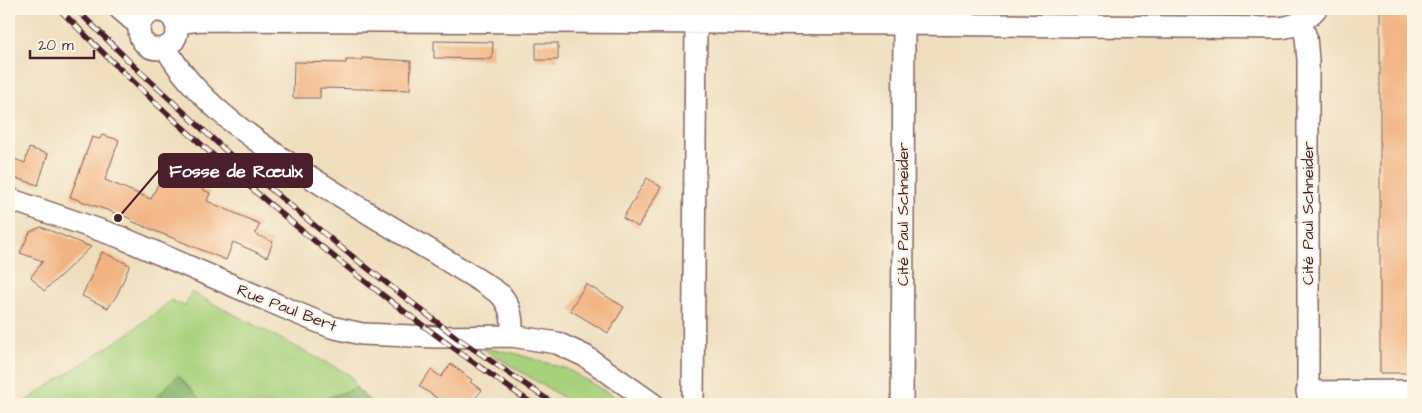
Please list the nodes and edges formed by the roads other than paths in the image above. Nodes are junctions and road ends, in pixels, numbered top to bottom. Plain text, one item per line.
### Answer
1 (120, 9) edge
2 (156, 10) edge
3 (1309, 16) edge
4 (1117, 18) edge
5 (175, 23) junction
6 (696, 23) junction
7 (904, 24) junction
8 (140, 26) junction
9 (166, 48) junction
10 (9, 199) edge
11 (512, 336) junction
12 (1413, 391) edge
13 (1308, 398) edge
14 (653, 404) edge
15 (693, 404) edge
16 (902, 404) edge

1 - 8 street
2 - 5 street
2 - 8 street
3 - 4 street
3 - 13 street, Cité Paul Schneider
4 - 7 street
5 - 6 street
5 - 9 street
6 - 7 street
6 - 15 street
7 - 16 street, Cité Paul Schneider
8 - 9 street
9 - 11 street
10 - 11 street, Rue Paul Bert
11 - 14 street, Rue Paul Bert
12 - 13 street

